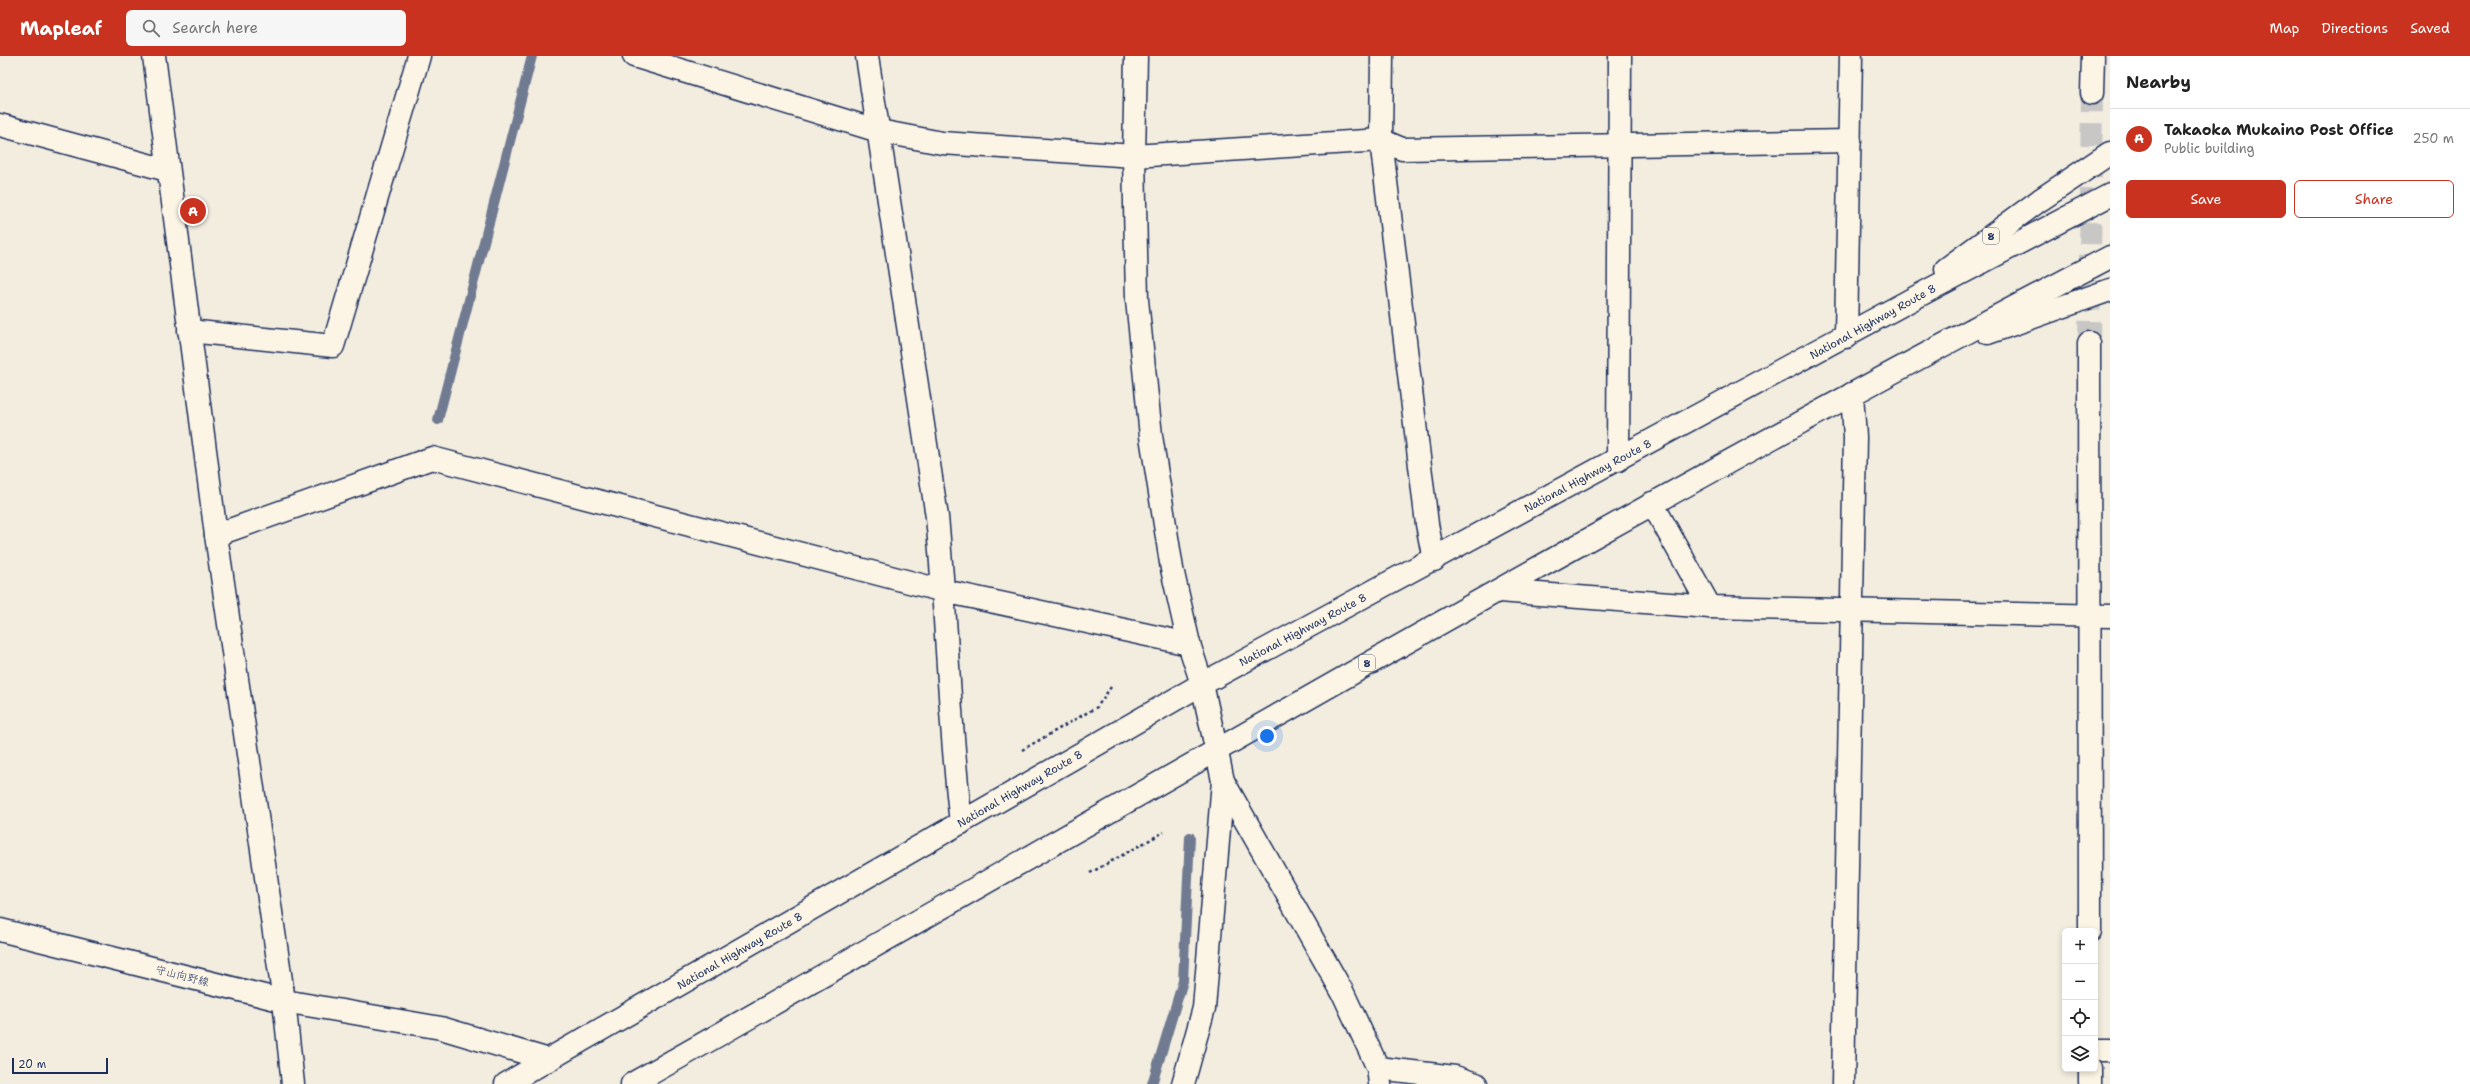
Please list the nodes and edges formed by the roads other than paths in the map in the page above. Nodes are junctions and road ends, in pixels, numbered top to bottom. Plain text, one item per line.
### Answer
1 (154, 56) edge
2 (419, 56) edge
3 (634, 56) edge
4 (868, 56) edge
5 (1136, 56) edge
6 (1382, 56) edge
7 (1620, 56) edge
8 (1851, 56) edge
9 (2093, 56) edge
10 (2092, 94) tunnel mouth
11 (0, 125) edge
12 (879, 131) junction
13 (1381, 140) junction
14 (1850, 141) junction
15 (1620, 144) junction
16 (2110, 153) edge
17 (1134, 156) junction
18 (167, 170) junction
19 (2110, 195) edge
20 (2110, 257) edge
21 (2110, 290) edge
22 (1874, 322) junction
23 (189, 331) junction
24 (1846, 337) junction
25 (2089, 343) tunnel mouth
26 (1918, 357) junction
27 (1852, 394) junction
28 (1618, 460) junction
29 (1652, 503) junction
30 (216, 535) junction
31 (1434, 560) junction
32 (944, 591) junction
33 (1499, 591) junction
34 (1710, 607) junction
35 (1851, 612) junction
36 (2088, 616) junction
37 (2110, 616) edge
38 (1189, 644) junction
39 (1202, 684) junction
40 (1216, 748) junction
41 (1223, 781) junction
42 (961, 823) junction
43 (2090, 928) edge
44 (0, 930) edge
45 (284, 1001) junction
46 (2098, 1050) edge
47 (2110, 1050) edge
48 (549, 1060) junction
49 (2090, 1072) edge
50 (1379, 1076) edge
51 (293, 1084) edge
52 (506, 1084) edge
53 (632, 1084) edge
54 (1183, 1084) edge
55 (1476, 1084) edge
56 (1843, 1084) edge
57 (2090, 1084) edge

1 - 18 main road
2 - 23 main road
3 - 12 main road
4 - 12 main road
5 - 17 main road
6 - 13 main road
7 - 15 main road
8 - 14 main road
9 - 10 main road
11 - 18 main road
12 - 17 main road
12 - 32 main road
13 - 15 main road
13 - 17 main road
13 - 31 main road
14 - 15 main road
14 - 24 main road
15 - 28 main road
16 - 22 main road, 8
17 - 38 main road
18 - 23 main road
19 - 22 main road, National Highway Route 8 / 8
20 - 26 main road, 8
21 - 26 main road, 8
22 - 24 main road, National Highway Route 8 / 8
23 - 30 main road
24 - 28 main road, National Highway Route 8 / 8
25 - 36 main road
26 - 27 main road, 8
27 - 29 main road, 8
27 - 35 main road
28 - 31 main road, National Highway Route 8 / 8
29 - 33 main road, 8
29 - 34 main road
30 - 32 main road
30 - 45 main road
31 - 39 main road, National Highway Route 8 / 8
32 - 38 main road
32 - 42 main road
33 - 34 main road
33 - 40 main road, 8
34 - 35 main road
35 - 36 main road
35 - 56 main road
36 - 37 main road
36 - 43 main road
38 - 39 main road
39 - 40 main road
39 - 42 main road, National Highway Route 8 / 8
40 - 41 main road
40 - 53 main road, 8
41 - 50 main road
41 - 54 main road
42 - 48 main road, National Highway Route 8 / 8
44 - 45 main road, 守山向野線
45 - 48 main road, 守山向野線
45 - 51 main road
46 - 47 main road
48 - 52 main road, National Highway Route 8 / 8
49 - 57 main road
50 - 55 main road

